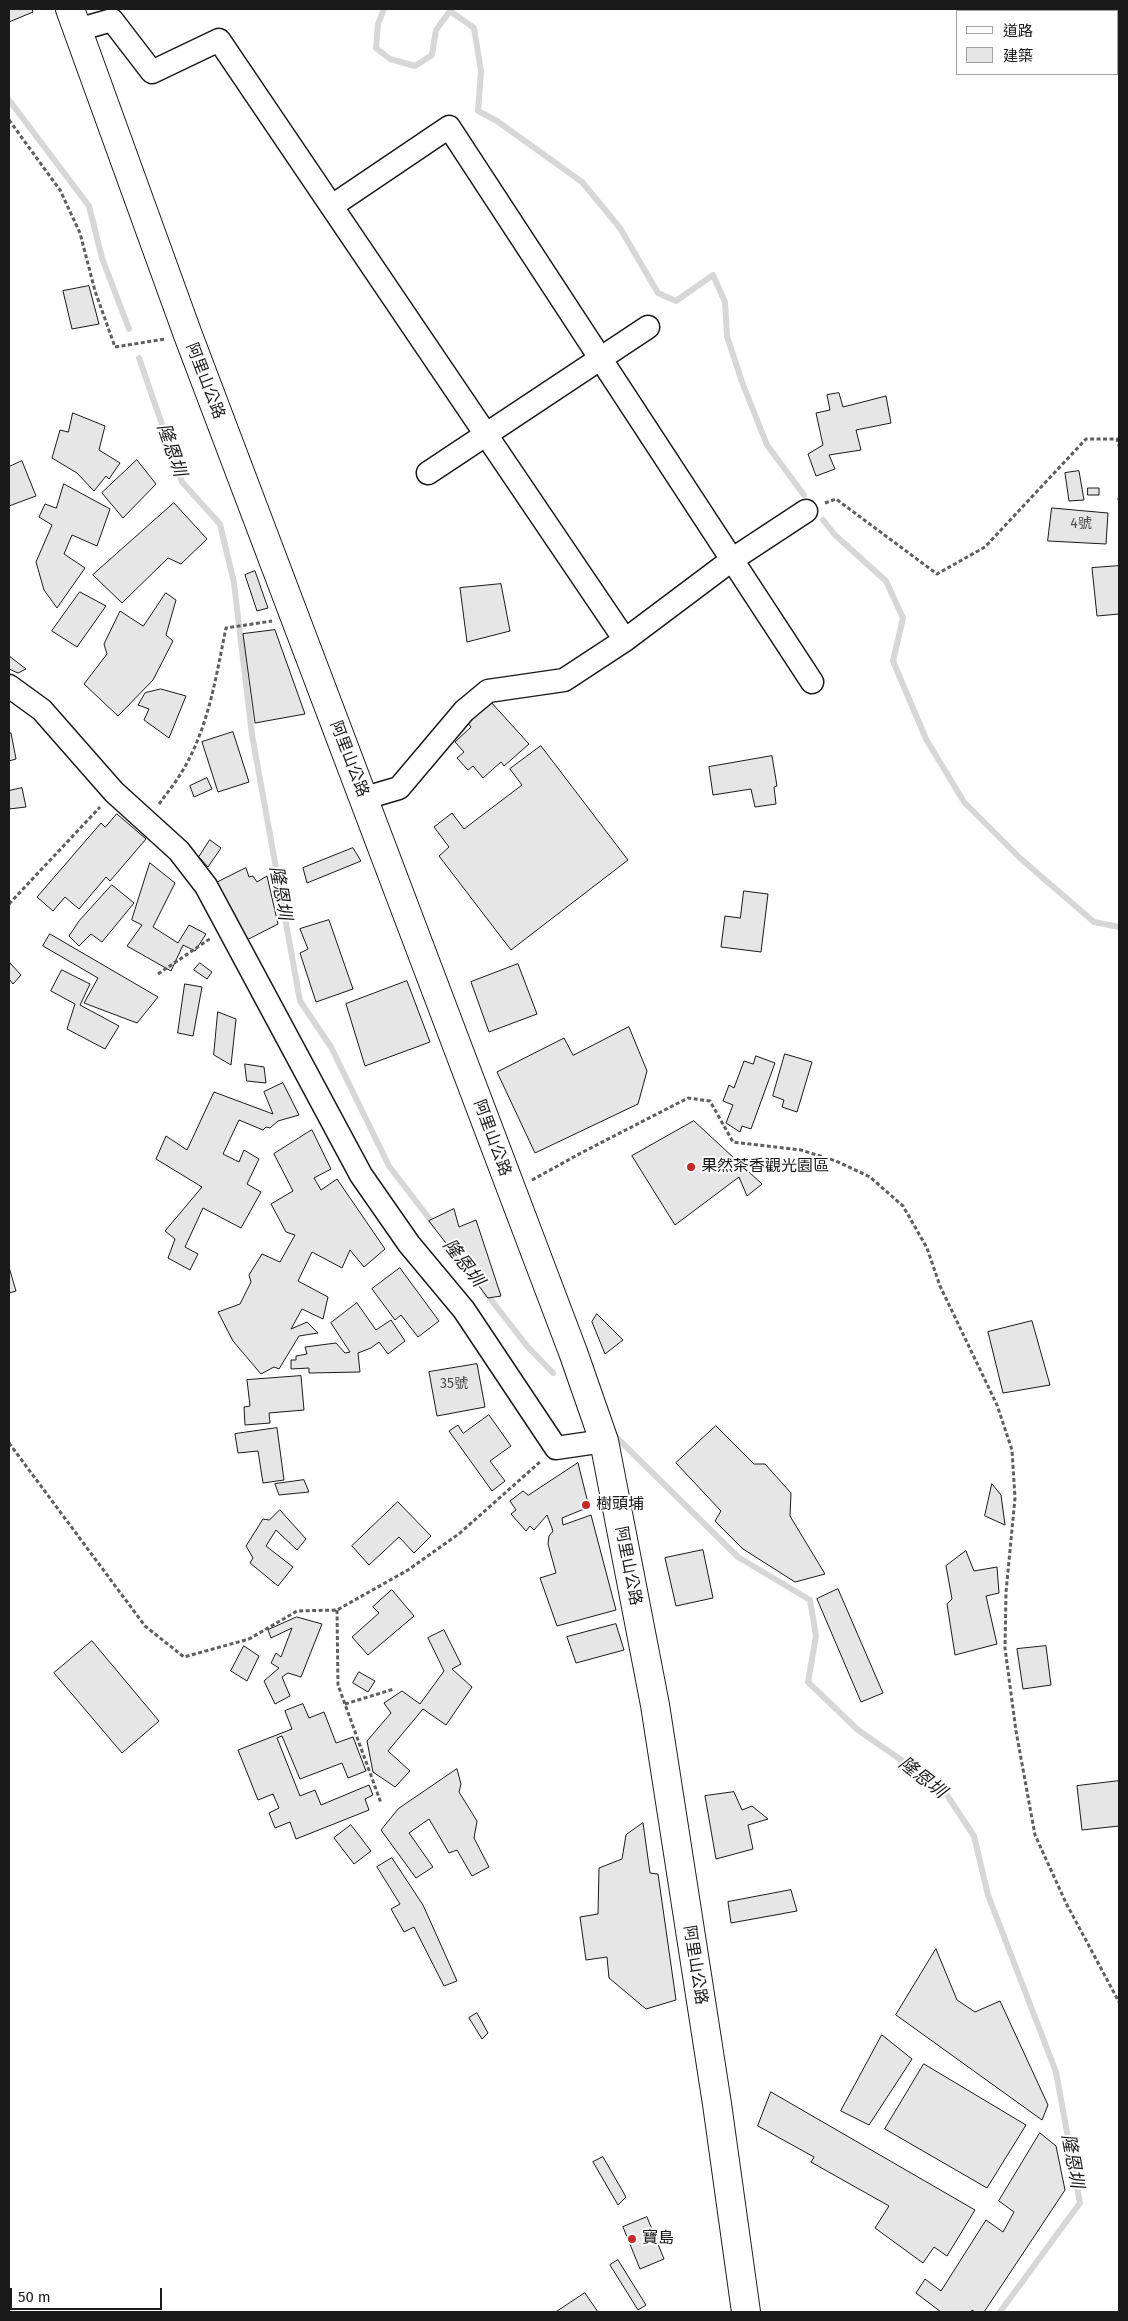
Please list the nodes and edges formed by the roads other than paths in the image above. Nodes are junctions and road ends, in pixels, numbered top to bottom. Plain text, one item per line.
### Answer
1 (73, 19) edge
2 (332, 206) junction
3 (648, 327) dead end
4 (600, 358) junction
5 (486, 434) junction
6 (428, 472) dead end
7 (806, 511) road end
8 (733, 559) junction
9 (625, 640) junction
10 (812, 682) dead end
11 (9, 686) edge
12 (364, 798) junction
13 (604, 1441) junction
14 (746, 2312) edge

1 - 2 street
1 - 12 main road, 阿里山公路
2 - 4 street
2 - 5 street
3 - 4 street
4 - 5 street
4 - 8 street
5 - 6 street
5 - 9 street
7 - 8 street
8 - 9 street
8 - 10 street
9 - 12 street
11 - 13 street
12 - 13 main road, 阿里山公路
13 - 14 main road, 阿里山公路

